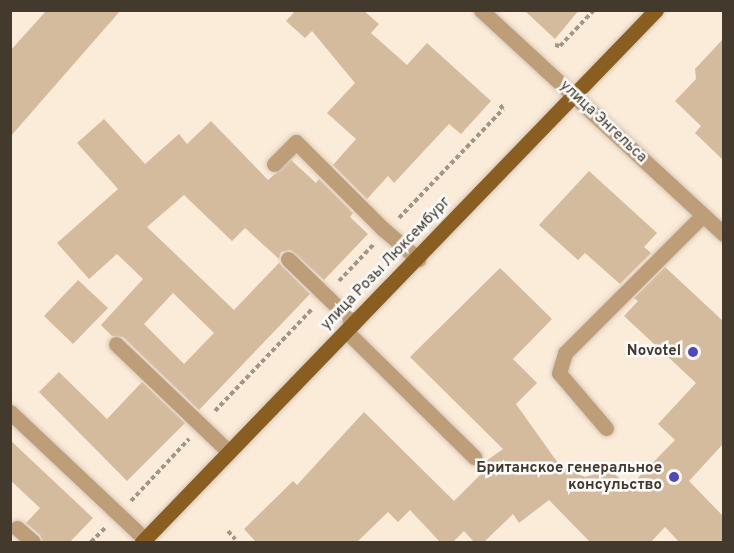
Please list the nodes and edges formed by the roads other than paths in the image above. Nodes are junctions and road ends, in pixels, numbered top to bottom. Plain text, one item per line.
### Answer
1 (481, 10) edge
2 (655, 11) edge
3 (574, 95) junction
4 (274, 164) dead end
5 (703, 215) junction
6 (723, 234) edge
7 (288, 259) dead end
8 (418, 260) junction
9 (350, 327) junction
10 (116, 344) dead end
11 (10, 412) edge
12 (606, 428) dead end
13 (229, 452) junction
14 (474, 457) dead end
15 (17, 528) dead end
16 (144, 541) edge
17 (33, 543) edge

1 - 3 street, улица Энгельса
2 - 3 main road, улица Розы Люксембург
3 - 5 street, улица Энгельса
3 - 8 main road, улица Розы Люксембург
4 - 8 street
5 - 6 street, улица Энгельса
5 - 12 street
7 - 9 street
8 - 9 main road, улица Розы Люксембург
9 - 13 main road, улица Розы Люксембург
9 - 14 street
10 - 13 street
11 - 16 street
13 - 16 main road, улица Розы Люксембург
15 - 17 street

